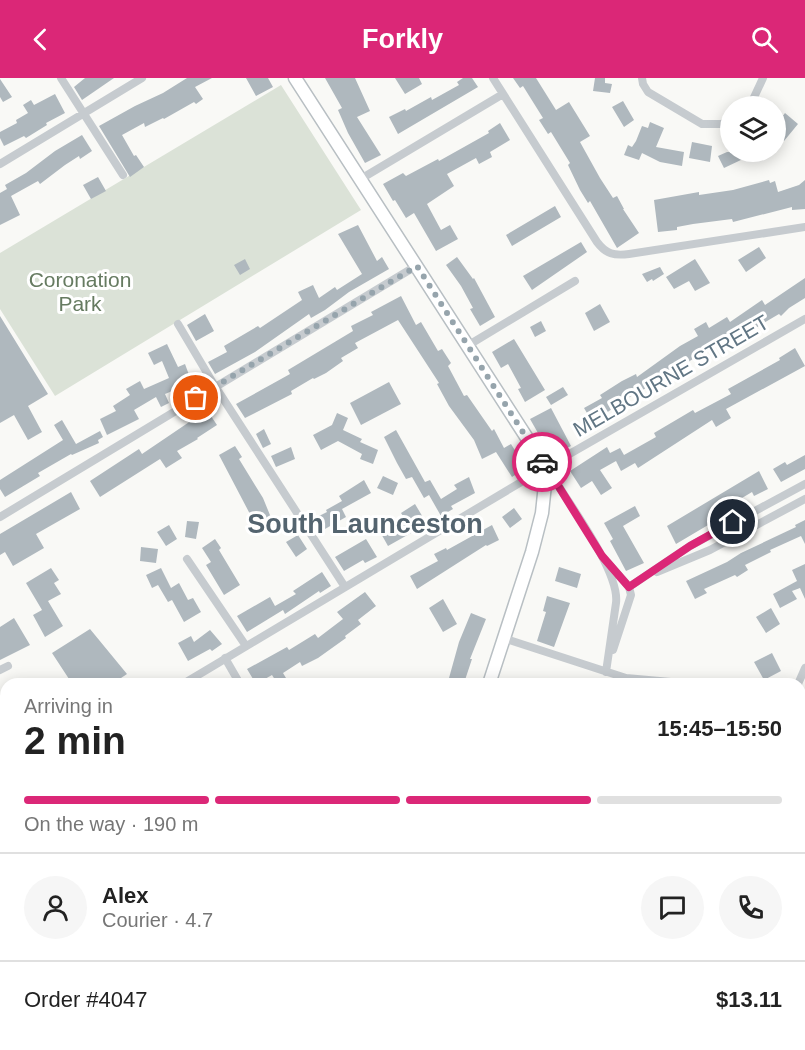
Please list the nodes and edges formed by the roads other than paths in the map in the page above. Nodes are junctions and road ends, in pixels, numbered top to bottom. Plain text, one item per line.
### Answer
1 (61, 78) edge
2 (142, 78) edge
3 (295, 78) edge
4 (493, 78) edge
5 (642, 78) edge
6 (763, 78) edge
7 (503, 94) junction
8 (755, 96) edge
9 (84, 114) junction
10 (720, 123) edge
11 (0, 164) edge
12 (123, 175) dead end
13 (359, 180) junction
14 (805, 227) edge
15 (417, 266) junction
16 (575, 282) dead end
17 (805, 319) edge
18 (178, 324) dead end
19 (467, 346) junction
20 (215, 387) junction
21 (545, 469) junction
22 (805, 484) edge
23 (805, 499) edge
24 (0, 517) edge
25 (602, 556) junction
26 (188, 559) dead end
27 (643, 578) junction
28 (345, 587) junction
29 (629, 587) junction
30 (502, 638) junction
31 (246, 646) junction
32 (225, 658) junction
33 (606, 672) junction
34 (193, 678) edge
35 (237, 678) edge
36 (491, 678) edge
37 (626, 678) edge

1 - 9 street
2 - 9 street
3 - 13 street
4 - 7 street
5 - 10 street
6 - 8 street
7 - 13 street
7 - 14 street
9 - 11 street
9 - 12 street
13 - 15 street
15 - 19 street
15 - 20 street
16 - 19 street
17 - 21 street, MELBOURNE STREET
18 - 20 street
19 - 21 street
20 - 24 street
20 - 28 street
21 - 25 street
21 - 28 street, MELBOURNE STREET
21 - 30 street
22 - 27 street
23 - 27 street
25 - 29 street
25 - 33 street
26 - 31 street
27 - 29 street
28 - 31 street, MELBOURNE STREET
29 - 33 street
30 - 33 street
30 - 36 street
31 - 32 street, MELBOURNE STREET
32 - 34 street, MELBOURNE STREET
32 - 35 street
33 - 37 street

